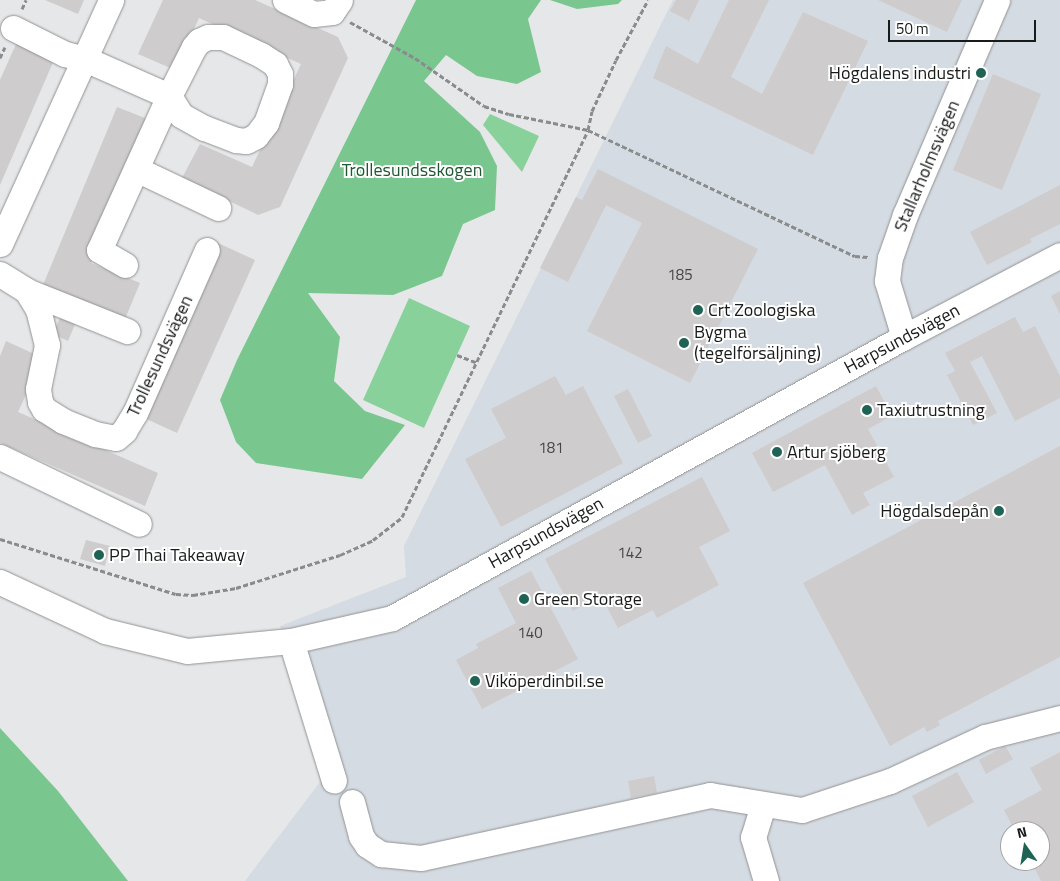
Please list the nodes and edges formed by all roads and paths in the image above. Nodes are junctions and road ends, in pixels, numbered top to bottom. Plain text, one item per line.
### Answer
1 (111, 0) edge
2 (285, 0) edge
3 (648, 0) edge
4 (997, 0) edge
5 (336, 6) edge
6 (13, 28) dead end
7 (85, 59) junction
8 (169, 96) junction
9 (588, 130) junction
10 (136, 169) junction
11 (218, 208) dead end
12 (0, 244) edge
13 (207, 250) dead end
14 (1060, 255) edge
15 (890, 258) junction
16 (125, 265) dead end
17 (0, 274) edge
18 (27, 291) junction
19 (127, 331) dead end
20 (904, 337) junction
21 (457, 354) dead end
22 (478, 363) junction
23 (0, 457) edge
24 (139, 524) dead end
25 (0, 539) edge
26 (0, 582) edge
27 (291, 641) junction
28 (1060, 718) edge
29 (334, 781) dead end
30 (352, 802) dead end
31 (763, 804) junction
32 (766, 881) edge

1 - 7 street
2 - 5 street
3 - 9 path
4 - 15 street, Stallarholmsvägen
5 - 9 path
6 - 7 street
7 - 8 street
7 - 12 street
8 - 8 street
8 - 10 street
9 - 15 path
9 - 22 path
10 - 11 street
10 - 16 street
13 - 18 street, Trollesundsvägen
14 - 20 street, Harpsundsvägen
15 - 20 street, Stallarholmsvägen
17 - 18 street, Trollesundsvägen
18 - 19 street, Trollesundsvägen
20 - 27 street, Harpsundsvägen
21 - 22 path
22 - 25 path
23 - 24 street
26 - 27 street, Harpsundsvägen
27 - 29 street
28 - 31 street
30 - 31 street
31 - 32 street

